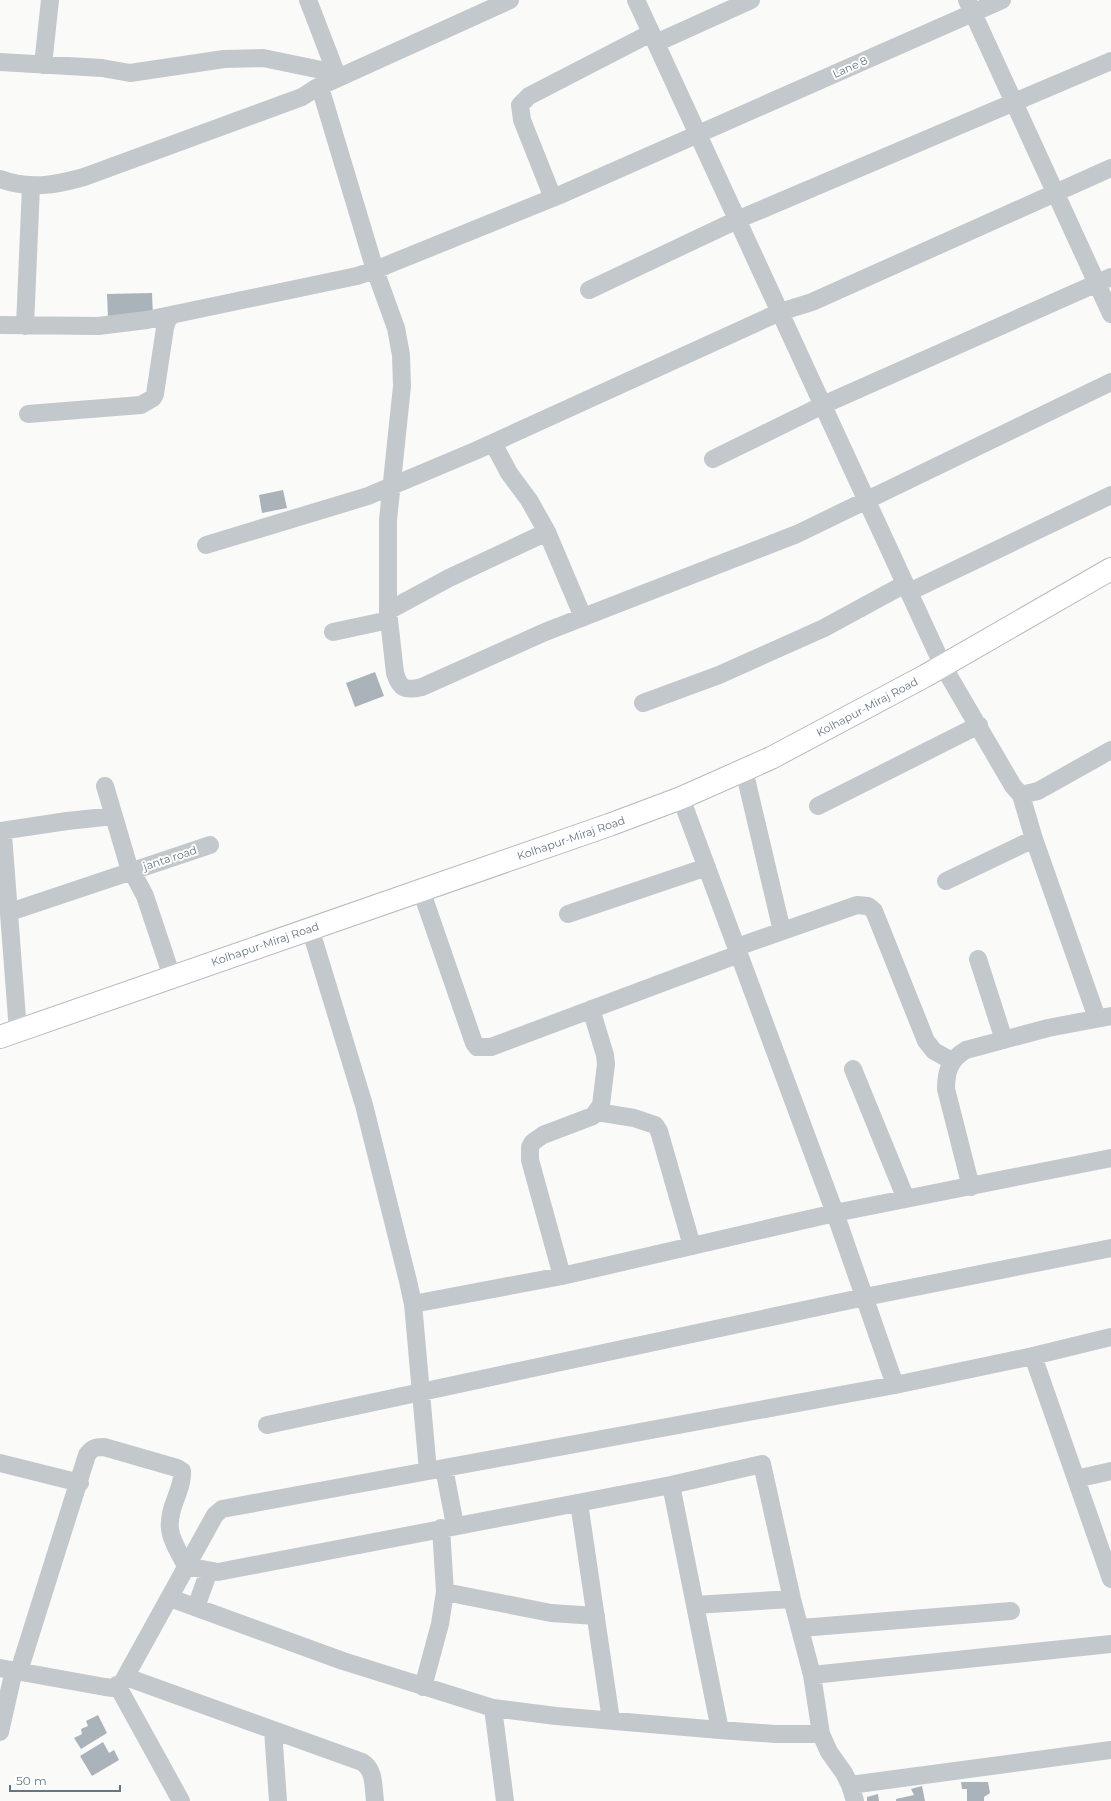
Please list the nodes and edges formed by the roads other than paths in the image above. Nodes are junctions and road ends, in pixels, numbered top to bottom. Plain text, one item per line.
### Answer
1 (50, 0) edge
2 (308, 0) edge
3 (510, 0) edge
4 (636, 0) edge
5 (751, 0) edge
6 (1002, 0) edge
7 (970, 7) edge
8 (654, 38) junction
9 (1111, 61) edge
10 (0, 62) edge
11 (43, 65) junction
12 (337, 75) junction
13 (320, 86) junction
14 (1013, 103) junction
15 (698, 134) junction
16 (1111, 168) edge
17 (0, 179) edge
18 (31, 186) junction
19 (1056, 192) junction
20 (553, 198) junction
21 (737, 220) junction
22 (375, 270) junction
23 (1104, 280) edge
24 (589, 290) dead end
25 (780, 312) junction
26 (1111, 314) edge
27 (172, 316) junction
28 (0, 326) edge
29 (25, 326) junction
30 (1111, 382) edge
31 (823, 405) junction
32 (28, 414) dead end
33 (493, 443) junction
34 (713, 459) dead end
35 (392, 487) junction
36 (1111, 495) edge
37 (866, 500) junction
38 (547, 532) junction
39 (206, 545) dead end
40 (1111, 569) edge
41 (907, 588) junction
42 (388, 615) junction
43 (584, 617) junction
44 (333, 632) dead end
45 (943, 666) junction
46 (643, 703) dead end
47 (979, 725) junction
48 (1111, 750) edge
49 (744, 770) junction
50 (105, 786) dead end
51 (1021, 795) junction
52 (681, 798) junction
53 (818, 806) dead end
54 (114, 816) junction
55 (0, 831) edge
56 (1034, 839) junction
57 (210, 845) dead end
58 (707, 867) junction
59 (131, 871) junction
60 (946, 882) dead end
61 (421, 890) junction
62 (568, 914) dead end
63 (7, 921) edge
64 (310, 928) junction
65 (782, 931) junction
66 (738, 951) junction
67 (978, 959) dead end
68 (172, 977) junction
69 (591, 1009) junction
70 (1104, 1017) edge
71 (9, 1034) edge
72 (1004, 1040) junction
73 (952, 1062) junction
74 (853, 1069) dead end
75 (597, 1112) junction
76 (1111, 1158) edge
77 (971, 1186) junction
78 (906, 1199) junction
79 (835, 1213) junction
80 (692, 1246) junction
81 (1111, 1248) edge
82 (562, 1276) junction
83 (865, 1297) junction
84 (413, 1304) junction
85 (1111, 1337) edge
86 (1033, 1356) junction
87 (895, 1384) junction
88 (420, 1394) junction
89 (267, 1425) dead end
90 (0, 1463) edge
91 (436, 1470) junction
92 (1111, 1471) edge
93 (1076, 1479) junction
94 (80, 1482) junction
95 (671, 1485) junction
96 (579, 1503) junction
97 (448, 1527) junction
98 (186, 1566) junction
99 (208, 1571) junction
100 (1111, 1579) edge
101 (445, 1592) junction
102 (170, 1598) junction
103 (792, 1599) junction
104 (695, 1605) junction
105 (196, 1607) junction
106 (1011, 1611) dead end
107 (596, 1616) junction
108 (801, 1628) junction
109 (1111, 1644) edge
110 (11, 1670) edge
111 (812, 1675) junction
112 (121, 1681) junction
113 (423, 1687) junction
114 (493, 1708) junction
115 (611, 1720) junction
116 (273, 1730) junction
117 (720, 1730) junction
118 (0, 1732) edge
119 (821, 1734) junction
120 (1111, 1750) edge
121 (853, 1793) edge
122 (181, 1801) edge
123 (278, 1801) edge
124 (375, 1801) edge
125 (505, 1801) edge

1 - 11 street
2 - 12 street
3 - 12 street
4 - 8 street
5 - 8 street
6 - 7 street, Lane 8
7 - 14 street
7 - 15 street, Lane 8
8 - 15 street
8 - 20 street
9 - 14 street
10 - 11 street
11 - 12 street
12 - 13 street
13 - 18 street
13 - 22 street
14 - 19 street
14 - 21 street
15 - 20 street, Lane 8
15 - 21 street
16 - 19 street
17 - 18 street
18 - 29 street
19 - 23 street
19 - 25 street
20 - 22 street, Lane 8
21 - 24 street
21 - 25 street
22 - 27 street, Lane 8
22 - 35 street
23 - 26 street
23 - 31 street
25 - 31 street
25 - 33 street
27 - 29 street, Lane 8
27 - 32 street
28 - 29 street, Lane 8
30 - 37 street
31 - 34 street
31 - 37 street
33 - 35 street
33 - 38 street
35 - 39 street
35 - 42 street
36 - 41 street
37 - 41 street
37 - 43 street
38 - 42 street
38 - 43 street
40 - 45 highway, Kolhapur-Miraj Road
41 - 45 street
41 - 46 street
42 - 43 street
42 - 44 street
45 - 47 street
45 - 49 highway, Kolhapur-Miraj Road
47 - 51 street
47 - 53 street
48 - 51 street
49 - 52 highway, Kolhapur-Miraj Road
49 - 65 street
50 - 54 street
51 - 56 street
52 - 58 street
52 - 61 highway, Kolhapur-Miraj Road
54 - 55 street
54 - 59 street
55 - 63 street
56 - 60 street
56 - 70 street
57 - 59 street, janta road
58 - 62 street
58 - 66 street
59 - 63 street, janta road
59 - 68 street
61 - 64 highway, Kolhapur-Miraj Road
61 - 69 street
63 - 71 street
64 - 68 highway, Kolhapur-Miraj Road
64 - 84 street
65 - 66 street
65 - 73 street
66 - 69 street
66 - 79 street
67 - 72 street
68 - 71 highway, Kolhapur-Miraj Road
69 - 75 street
70 - 72 street
72 - 73 street
73 - 77 street
74 - 78 street
75 - 80 street
75 - 82 street
76 - 77 street
77 - 78 street
78 - 79 street
79 - 80 street
79 - 83 street
80 - 82 street
81 - 83 street
82 - 84 street
83 - 87 street
83 - 88 street
84 - 88 street
85 - 86 street
86 - 87 street
86 - 93 street
87 - 91 street
88 - 89 street
88 - 91 street
90 - 94 street
91 - 97 street
91 - 98 street
92 - 93 street
93 - 100 street
94 - 98 street
94 - 110 street
95 - 96 street
95 - 103 street
95 - 104 street
96 - 97 street
96 - 107 street
97 - 99 street
97 - 101 street
98 - 99 street
98 - 102 street
99 - 105 street
101 - 107 street
101 - 113 street
102 - 105 street
102 - 112 street
103 - 104 street
103 - 108 street
104 - 117 street
105 - 113 street
106 - 108 street
107 - 115 street
108 - 111 street
109 - 111 street
110 - 112 street
110 - 118 street
111 - 119 street
112 - 116 street
112 - 122 street
113 - 114 street
114 - 115 street
114 - 125 street
115 - 117 street
116 - 123 street
116 - 124 street
117 - 119 street
119 - 121 street
120 - 121 street

